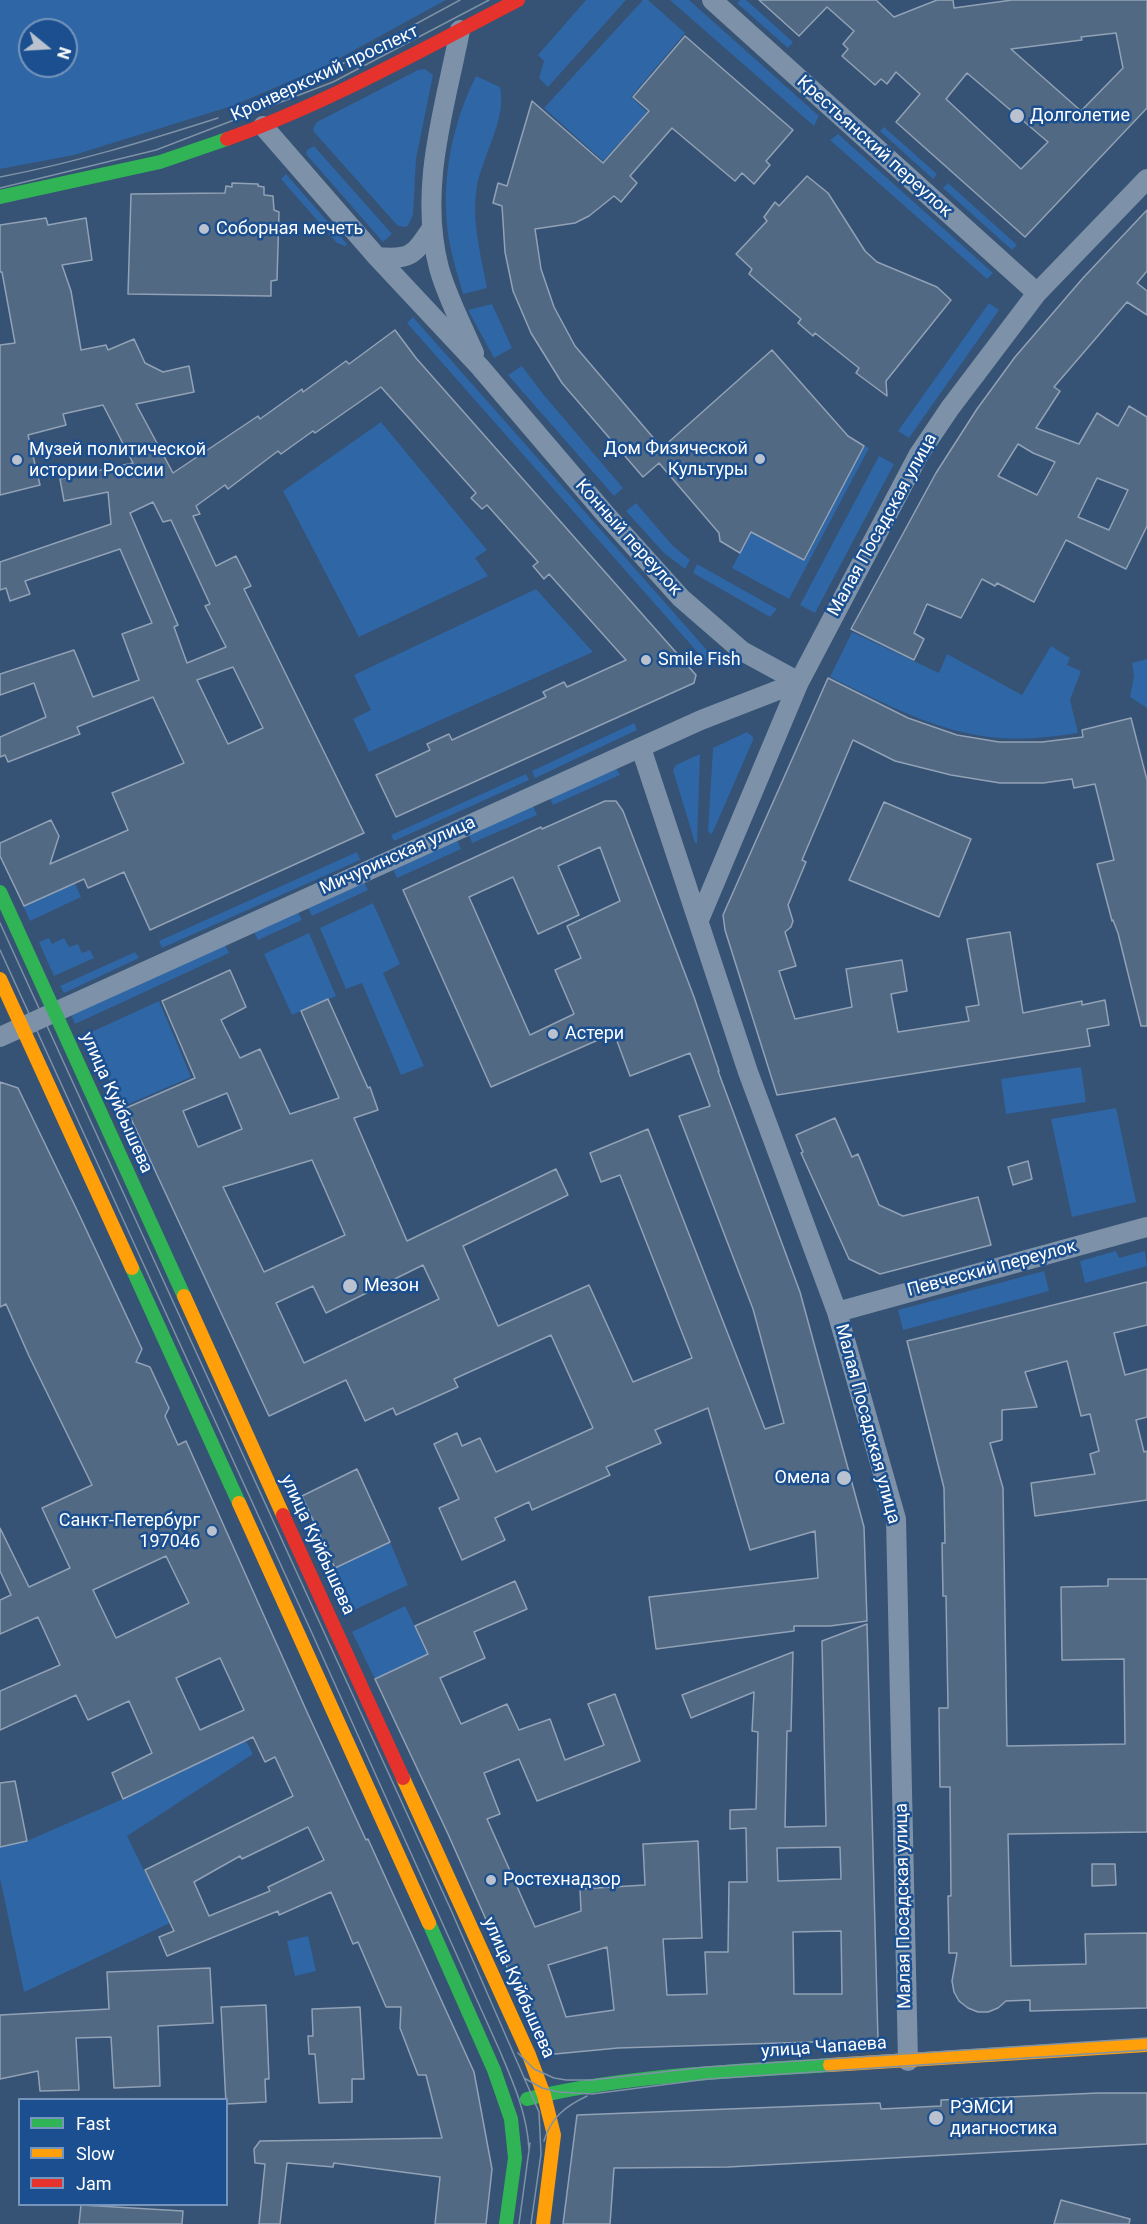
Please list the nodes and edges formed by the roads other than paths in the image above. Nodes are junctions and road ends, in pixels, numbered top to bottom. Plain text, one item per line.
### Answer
1 (518, 0) edge
2 (712, 0) edge
3 (460, 30) junction
4 (263, 126) junction
5 (1147, 179) edge
6 (0, 197) edge
7 (432, 228) junction
8 (377, 257) junction
9 (1037, 293) junction
10 (480, 368) junction
11 (799, 682) junction
12 (641, 748) junction
13 (0, 892) edge
14 (699, 920) junction
15 (0, 979) edge
16 (55, 1011) junction
17 (21, 1027) junction
18 (0, 1037) edge
19 (1147, 1227) edge
20 (837, 1312) junction
21 (1147, 2045) edge
22 (908, 2061) junction
23 (544, 2095) junction
24 (506, 2104) junction
25 (506, 2224) edge
26 (543, 2224) edge

1 - 3 main road, Кронверкский проспект
2 - 9 street, Крестьянский переулок
3 - 4 main road, Кронверкский проспект
3 - 7 street, Конный переулок
4 - 6 main road, Кронверкский проспект
4 - 8 street, Конный переулок
5 - 9 street, Малая Посадская улица
7 - 8 street
7 - 10 street, Конный переулок
8 - 10 street, Конный переулок
9 - 11 street, Малая Посадская улица
10 - 11 street, Конный переулок
11 - 12 street, Мичуринская улица
11 - 14 street, Малая Посадская улица
12 - 14 street, Малая Посадская улица
12 - 16 street, Мичуринская улица
13 - 16 main road, улица Куйбышева
14 - 20 street, Малая Посадская улица
15 - 17 main road
16 - 17 street, Мичуринская улица
16 - 23 main road, улица Куйбышева
17 - 18 street, Мичуринская улица
17 - 24 main road
19 - 20 street, Певческий переулок
20 - 22 street, Малая Посадская улица
21 - 22 main road, улица Чапаева
22 - 23 main road, улица Чапаева
23 - 24 main road, улица Чапаева
23 - 26 main road, улица Куйбышева
24 - 25 main road

